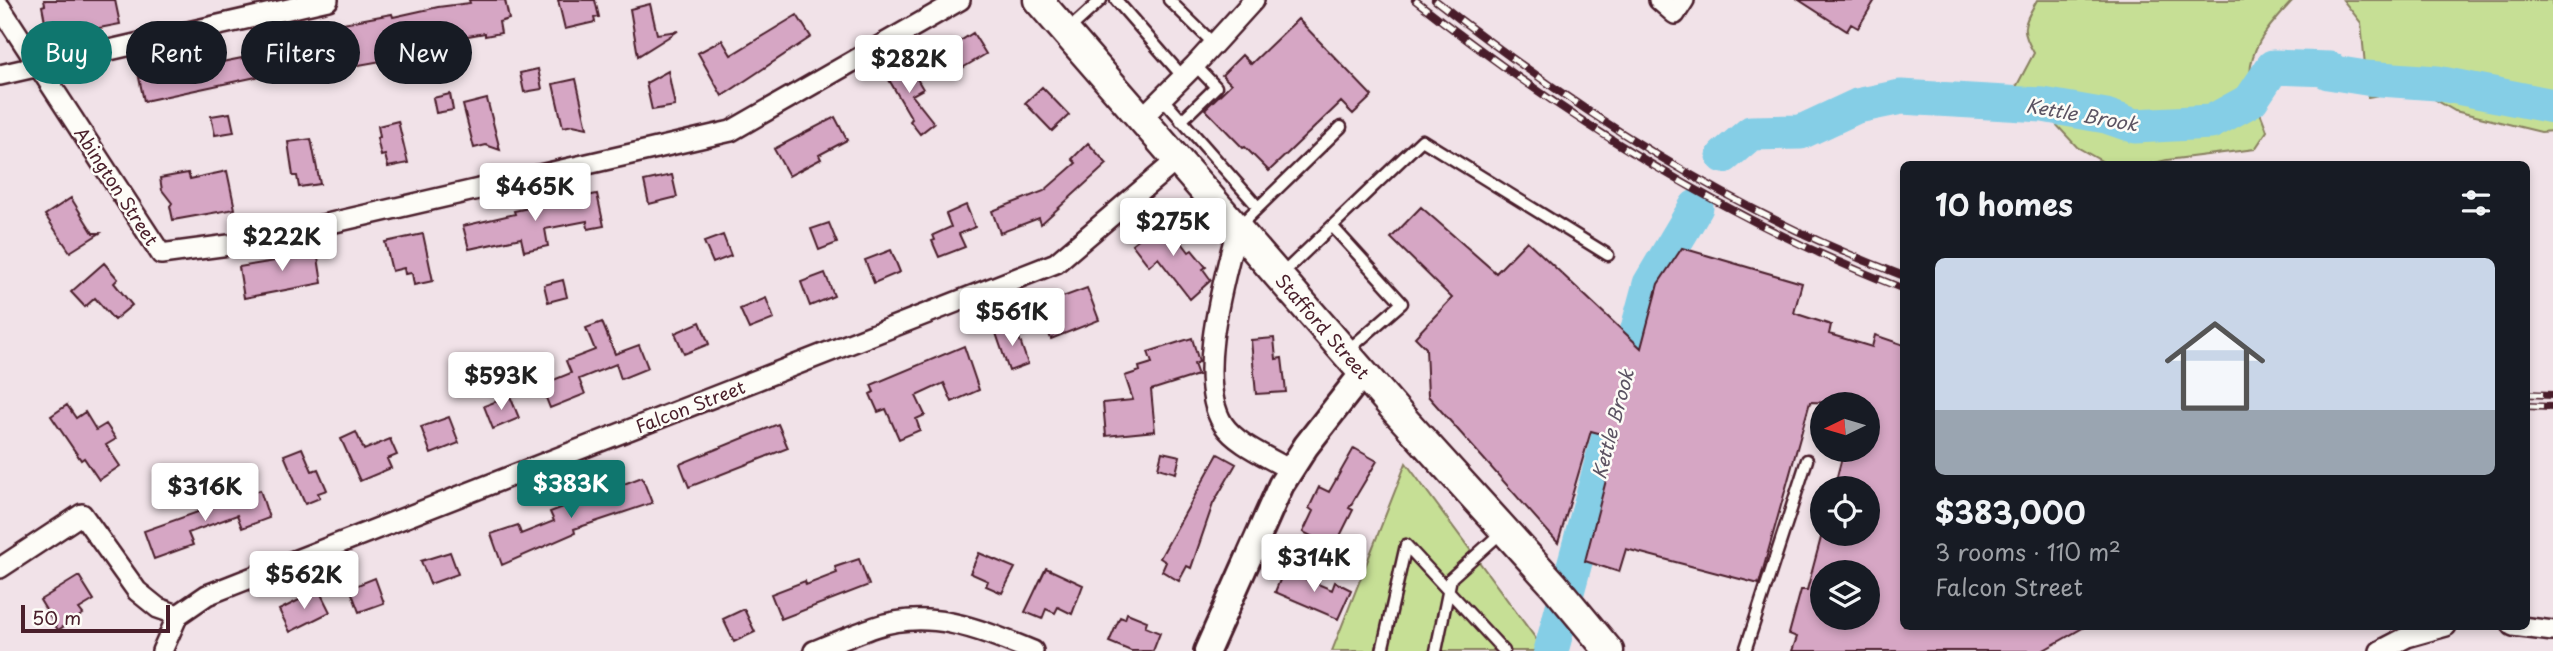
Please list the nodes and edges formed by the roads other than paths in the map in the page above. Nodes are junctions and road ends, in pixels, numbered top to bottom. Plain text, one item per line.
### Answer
1 (328, 0) edge
2 (960, 0) edge
3 (1038, 0) edge
4 (1101, 0) edge
5 (1116, 0) edge
6 (1170, 0) edge
7 (1254, 0) edge
8 (1659, 0) edge
9 (0, 7) edge
10 (1680, 7) edge
11 (1066, 32) junction
12 (21, 40) edge
13 (1214, 44) junction
14 (112, 49) edge
15 (21, 70) edge
16 (1189, 71) junction
17 (0, 75) edge
18 (50, 84) edge
19 (1162, 99) junction
20 (1142, 118) junction
21 (1181, 121) junction
22 (1341, 127) dead end
23 (1194, 156) junction
24 (1258, 207) junction
25 (1332, 226) junction
26 (1237, 228) junction
27 (1608, 256) dead end
28 (1280, 276) junction
29 (1354, 362) junction
30 (1807, 460) dead end
31 (1290, 470) junction
32 (1505, 530) junction
33 (0, 568) edge
34 (1448, 590) junction
35 (178, 615) junction
36 (2530, 628) edge
37 (2432, 630) edge
38 (2553, 631) edge
39 (162, 651) edge
40 (814, 651) edge
41 (1033, 651) edge
42 (1207, 651) edge
43 (1382, 651) edge
44 (1436, 651) edge
45 (1504, 651) edge
46 (1609, 651) edge
47 (1745, 651) edge
48 (2380, 651) edge

1 - 14 street
2 - 18 street, Abington Street
3 - 11 main road, Stafford Street
4 - 11 lane
5 - 16 lane
6 - 13 lane
7 - 13 street
8 - 10 street
9 - 12 street, Abington Street
11 - 20 main road, Stafford Street
13 - 16 street
15 - 17 street
16 - 19 street
16 - 21 lane
19 - 20 street
19 - 21 lane
20 - 23 main road, Stafford Street
21 - 23 lane
22 - 24 lane
23 - 24 lane
23 - 26 main road, Stafford Street
23 - 35 street, Falcon Street
24 - 26 lane
25 - 27 lane
25 - 28 lane
25 - 29 lane
26 - 28 main road, Stafford Street
26 - 31 street
28 - 29 main road, Stafford Street
29 - 31 street
29 - 32 main road, Stafford Street
30 - 47 lane
31 - 42 street
32 - 34 lane
32 - 46 main road, Stafford Street
33 - 35 street
34 - 43 lane
34 - 44 lane
34 - 45 lane
35 - 39 street
36 - 38 street
37 - 48 street
40 - 41 street

